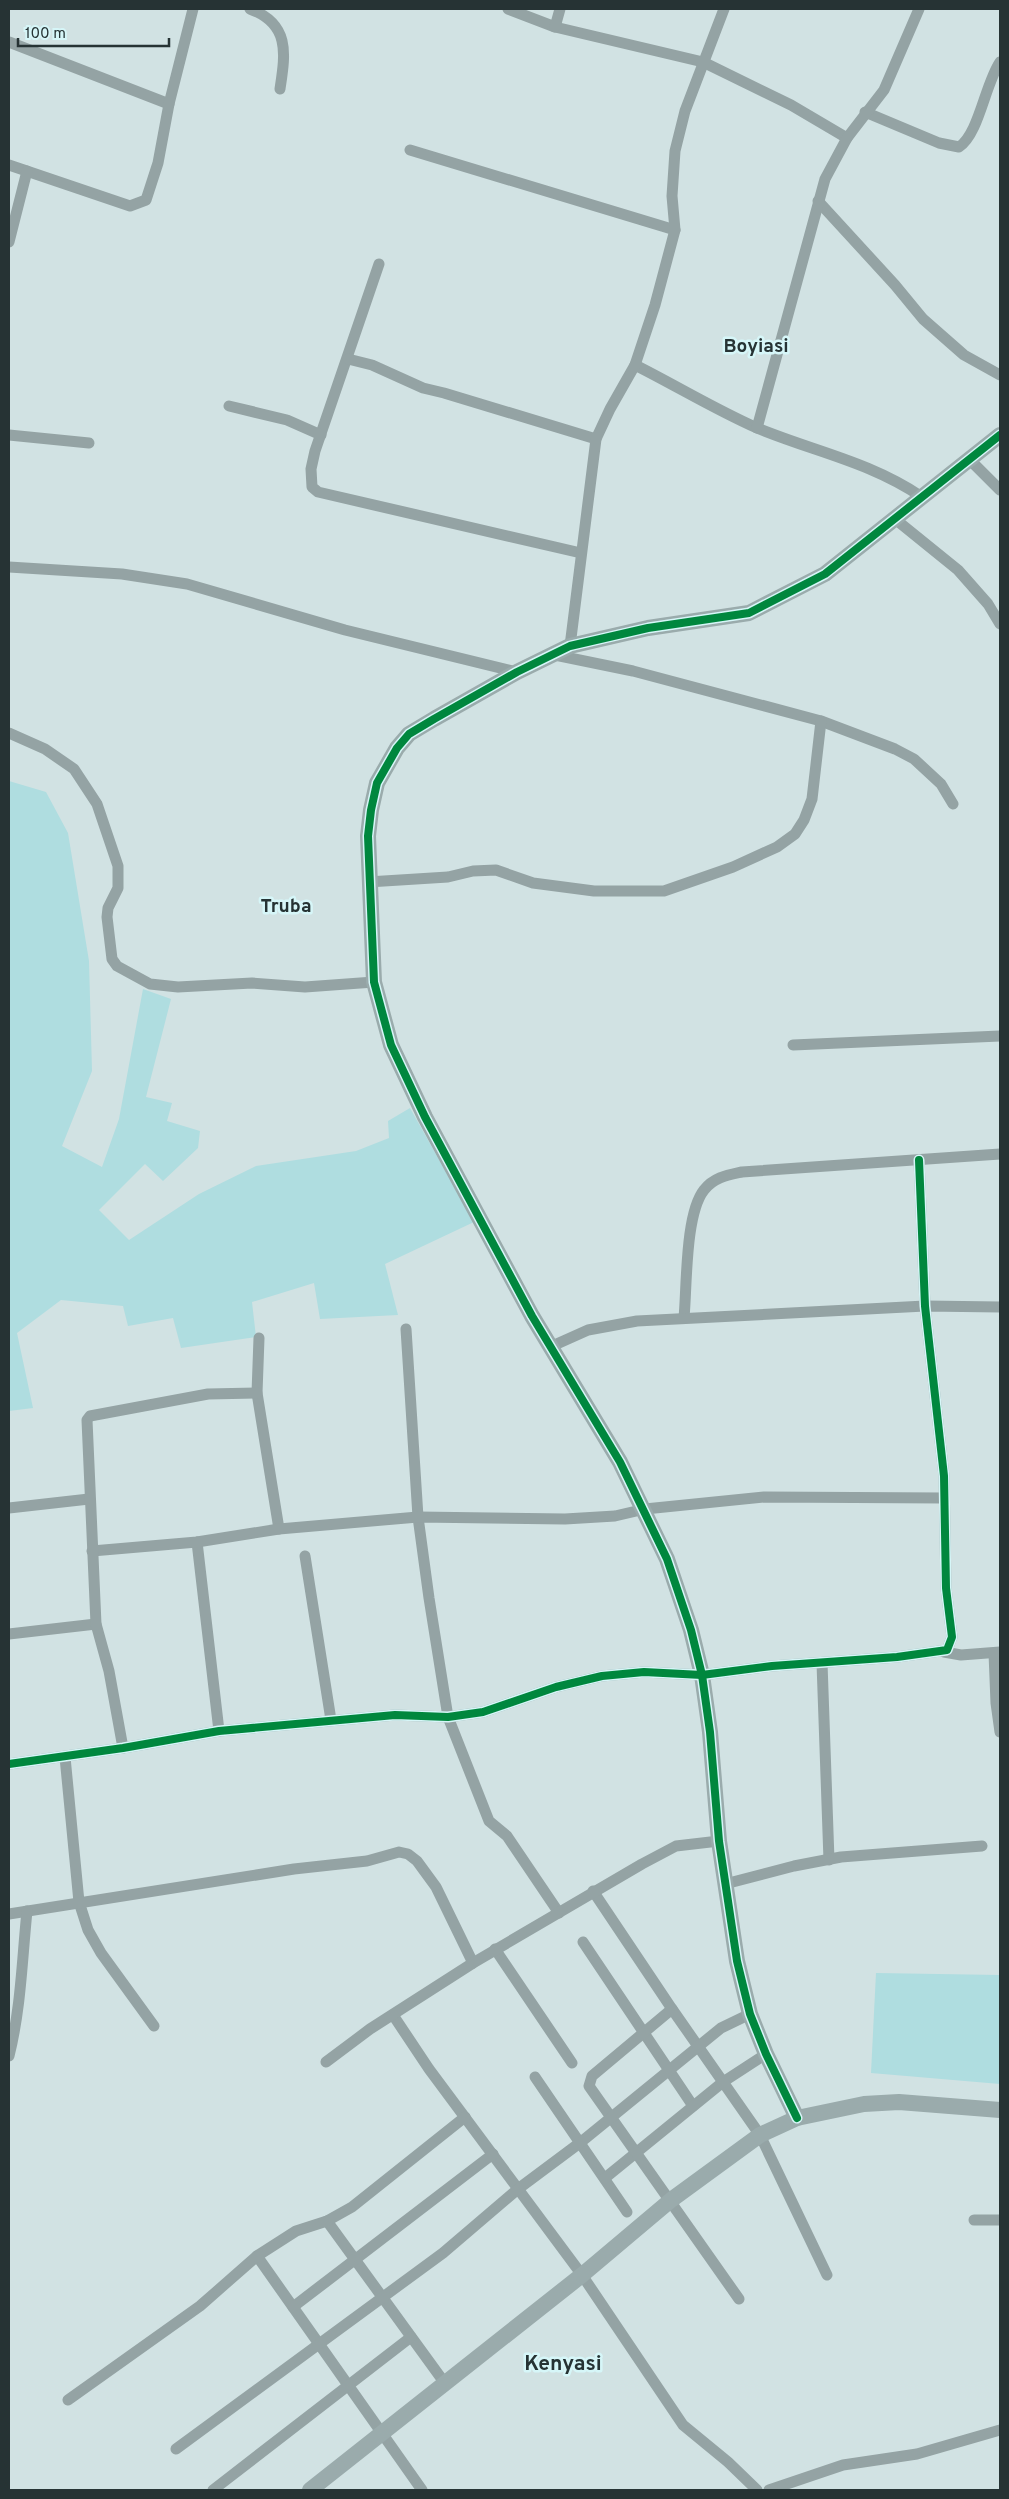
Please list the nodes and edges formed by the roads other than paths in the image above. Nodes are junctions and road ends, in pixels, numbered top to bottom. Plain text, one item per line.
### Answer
1 (193, 9) edge
2 (250, 9) edge
3 (508, 9) edge
4 (560, 9) edge
5 (724, 9) edge
6 (919, 9) edge
7 (555, 27) junction
8 (9, 42) edge
9 (702, 62) junction
10 (1000, 62) edge
11 (280, 89) dead end
12 (169, 104) junction
13 (865, 112) junction
14 (847, 138) junction
15 (410, 150) dead end
16 (9, 165) edge
17 (27, 171) junction
18 (818, 201) junction
19 (675, 230) junction
20 (9, 242) edge
21 (379, 264) dead end
22 (348, 359) junction
23 (635, 365) junction
24 (1000, 375) edge
25 (229, 406) dead end
26 (757, 428) junction
27 (321, 434) junction
28 (9, 435) edge
29 (1000, 435) edge
30 (596, 439) junction
31 (89, 443) dead end
32 (970, 459) junction
33 (1000, 490) edge
34 (922, 497) junction
35 (895, 519) junction
36 (581, 553) junction
37 (9, 567) edge
38 (1000, 624) edge
39 (570, 646) junction
40 (555, 654) junction
41 (517, 672) junction
42 (821, 721) junction
43 (9, 733) edge
44 (953, 804) dead end
45 (368, 882) junction
46 (374, 982) junction
47 (1000, 1036) edge
48 (794, 1045) dead end
49 (1000, 1154) edge
50 (919, 1160) junction
51 (925, 1306) junction
52 (1000, 1306) edge
53 (684, 1318) junction
54 (406, 1329) dead end
55 (259, 1338) dead end
56 (550, 1347) junction
57 (257, 1393) junction
58 (944, 1498) junction
59 (89, 1499) junction
60 (9, 1508) edge
61 (645, 1509) junction
62 (418, 1516) junction
63 (279, 1529) junction
64 (197, 1542) junction
65 (92, 1551) junction
66 (305, 1556) dead end
67 (96, 1624) junction
68 (9, 1634) edge
69 (944, 1652) junction
70 (997, 1652) edge
71 (822, 1663) junction
72 (702, 1675) junction
73 (448, 1716) junction
74 (331, 1720) junction
75 (219, 1732) junction
76 (1000, 1732) edge
77 (123, 1748) junction
78 (65, 1757) junction
79 (9, 1764) edge
80 (719, 1841) junction
81 (982, 1846) dead end
82 (829, 1860) junction
83 (725, 1884) junction
84 (593, 1892) junction
85 (79, 1902) junction
86 (27, 1911) junction
87 (559, 1913) junction
88 (9, 1914) edge
89 (583, 1942) dead end
90 (495, 1949) junction
91 (473, 1963) junction
92 (672, 2009) junction
93 (750, 2014) junction
94 (392, 2015) junction
95 (154, 2026) dead end
96 (643, 2034) junction
97 (698, 2045) junction
98 (766, 2054) junction
99 (9, 2056) edge
100 (326, 2062) dead end
101 (572, 2063) dead end
102 (668, 2070) junction
103 (535, 2077) dead end
104 (723, 2082) junction
105 (693, 2106) junction
106 (1000, 2110) edge
107 (465, 2117) junction
108 (611, 2118) junction
109 (797, 2118) junction
110 (760, 2135) junction
111 (581, 2142) junction
112 (635, 2152) junction
113 (493, 2154) junction
114 (605, 2178) junction
115 (518, 2189) junction
116 (671, 2200) junction
117 (627, 2212) dead end
118 (974, 2220) dead end
119 (1000, 2220) edge
120 (327, 2221) junction
121 (257, 2256) junction
122 (356, 2260) junction
123 (582, 2275) junction
124 (827, 2276) dead end
125 (383, 2298) junction
126 (740, 2299) dead end
127 (293, 2307) junction
128 (411, 2337) junction
129 (320, 2344) junction
130 (444, 2382) junction
131 (349, 2384) junction
132 (68, 2400) dead end
133 (1000, 2430) edge
134 (382, 2432) junction
135 (176, 2450) dead end
136 (213, 2490) edge
137 (310, 2490) edge
138 (422, 2490) edge
139 (757, 2490) edge
140 (768, 2490) edge

1 - 12 street
2 - 11 street
3 - 7 street
4 - 7 street
5 - 9 street
6 - 13 street
7 - 9 street
8 - 12 street
9 - 14 street
9 - 19 street
10 - 13 street
12 - 17 street
13 - 14 street
14 - 18 street
15 - 19 street
16 - 17 street
17 - 20 street
18 - 24 street
18 - 26 street
19 - 23 street
21 - 22 street
22 - 27 street
22 - 30 street
23 - 26 street
23 - 30 street
25 - 27 street
26 - 34 street
27 - 36 street
28 - 31 street
29 - 32 street
30 - 36 street
32 - 33 street
32 - 34 street
34 - 35 street
35 - 38 street
35 - 39 street
36 - 39 street
37 - 41 street
39 - 40 street
40 - 41 street
40 - 42 street
41 - 45 street
42 - 44 street
42 - 45 street
43 - 46 street
45 - 46 street
46 - 56 street
47 - 48 street
49 - 50 street
50 - 51 street
50 - 53 street
51 - 52 street
51 - 53 street
51 - 58 street
53 - 56 street
54 - 62 street
55 - 57 street
56 - 61 street
57 - 59 street
57 - 63 street
58 - 61 street
58 - 69 street
59 - 60 street
59 - 65 street
61 - 62 street
61 - 72 street
62 - 63 street
62 - 73 street
63 - 64 street
64 - 65 street
64 - 75 street
65 - 67 street
66 - 74 street
67 - 68 street
67 - 77 street
69 - 70 street
69 - 71 street
70 - 76 street
71 - 72 street
71 - 82 street
72 - 73 street
72 - 80 street
73 - 74 street
73 - 87 street
74 - 75 street
75 - 77 street
77 - 78 street
78 - 79 street
78 - 85 street
80 - 83 street
80 - 84 street
81 - 82 street
82 - 83 street
83 - 93 street
84 - 87 street
84 - 92 street
85 - 86 street
85 - 91 street
85 - 95 street
86 - 88 street
86 - 99 street
87 - 90 street
89 - 96 street
90 - 91 street
90 - 101 street
91 - 94 street
92 - 96 street
92 - 97 street
93 - 97 street
93 - 98 street
94 - 100 street
94 - 107 street
96 - 102 street
96 - 108 street
97 - 102 street
97 - 104 street
98 - 104 street
98 - 109 street
102 - 105 street
102 - 108 street
103 - 111 street
104 - 105 street
104 - 110 street
105 - 112 street
106 - 109 street
107 - 113 street
107 - 120 street
108 - 111 street
108 - 112 street
109 - 110 street
110 - 116 street
110 - 124 street
111 - 114 street
111 - 115 street
112 - 114 street
112 - 116 street
113 - 115 street
113 - 122 street
114 - 117 street
115 - 123 street
115 - 125 street
116 - 123 street
116 - 126 street
118 - 119 street
120 - 121 street
120 - 122 street
121 - 127 street
121 - 132 street
122 - 125 street
122 - 127 street
123 - 130 street
123 - 139 street
125 - 128 street
125 - 129 street
127 - 129 street
128 - 130 street
128 - 131 street
129 - 131 street
129 - 135 street
130 - 134 street
131 - 134 street
131 - 136 street
133 - 140 street
134 - 137 street
134 - 138 street

